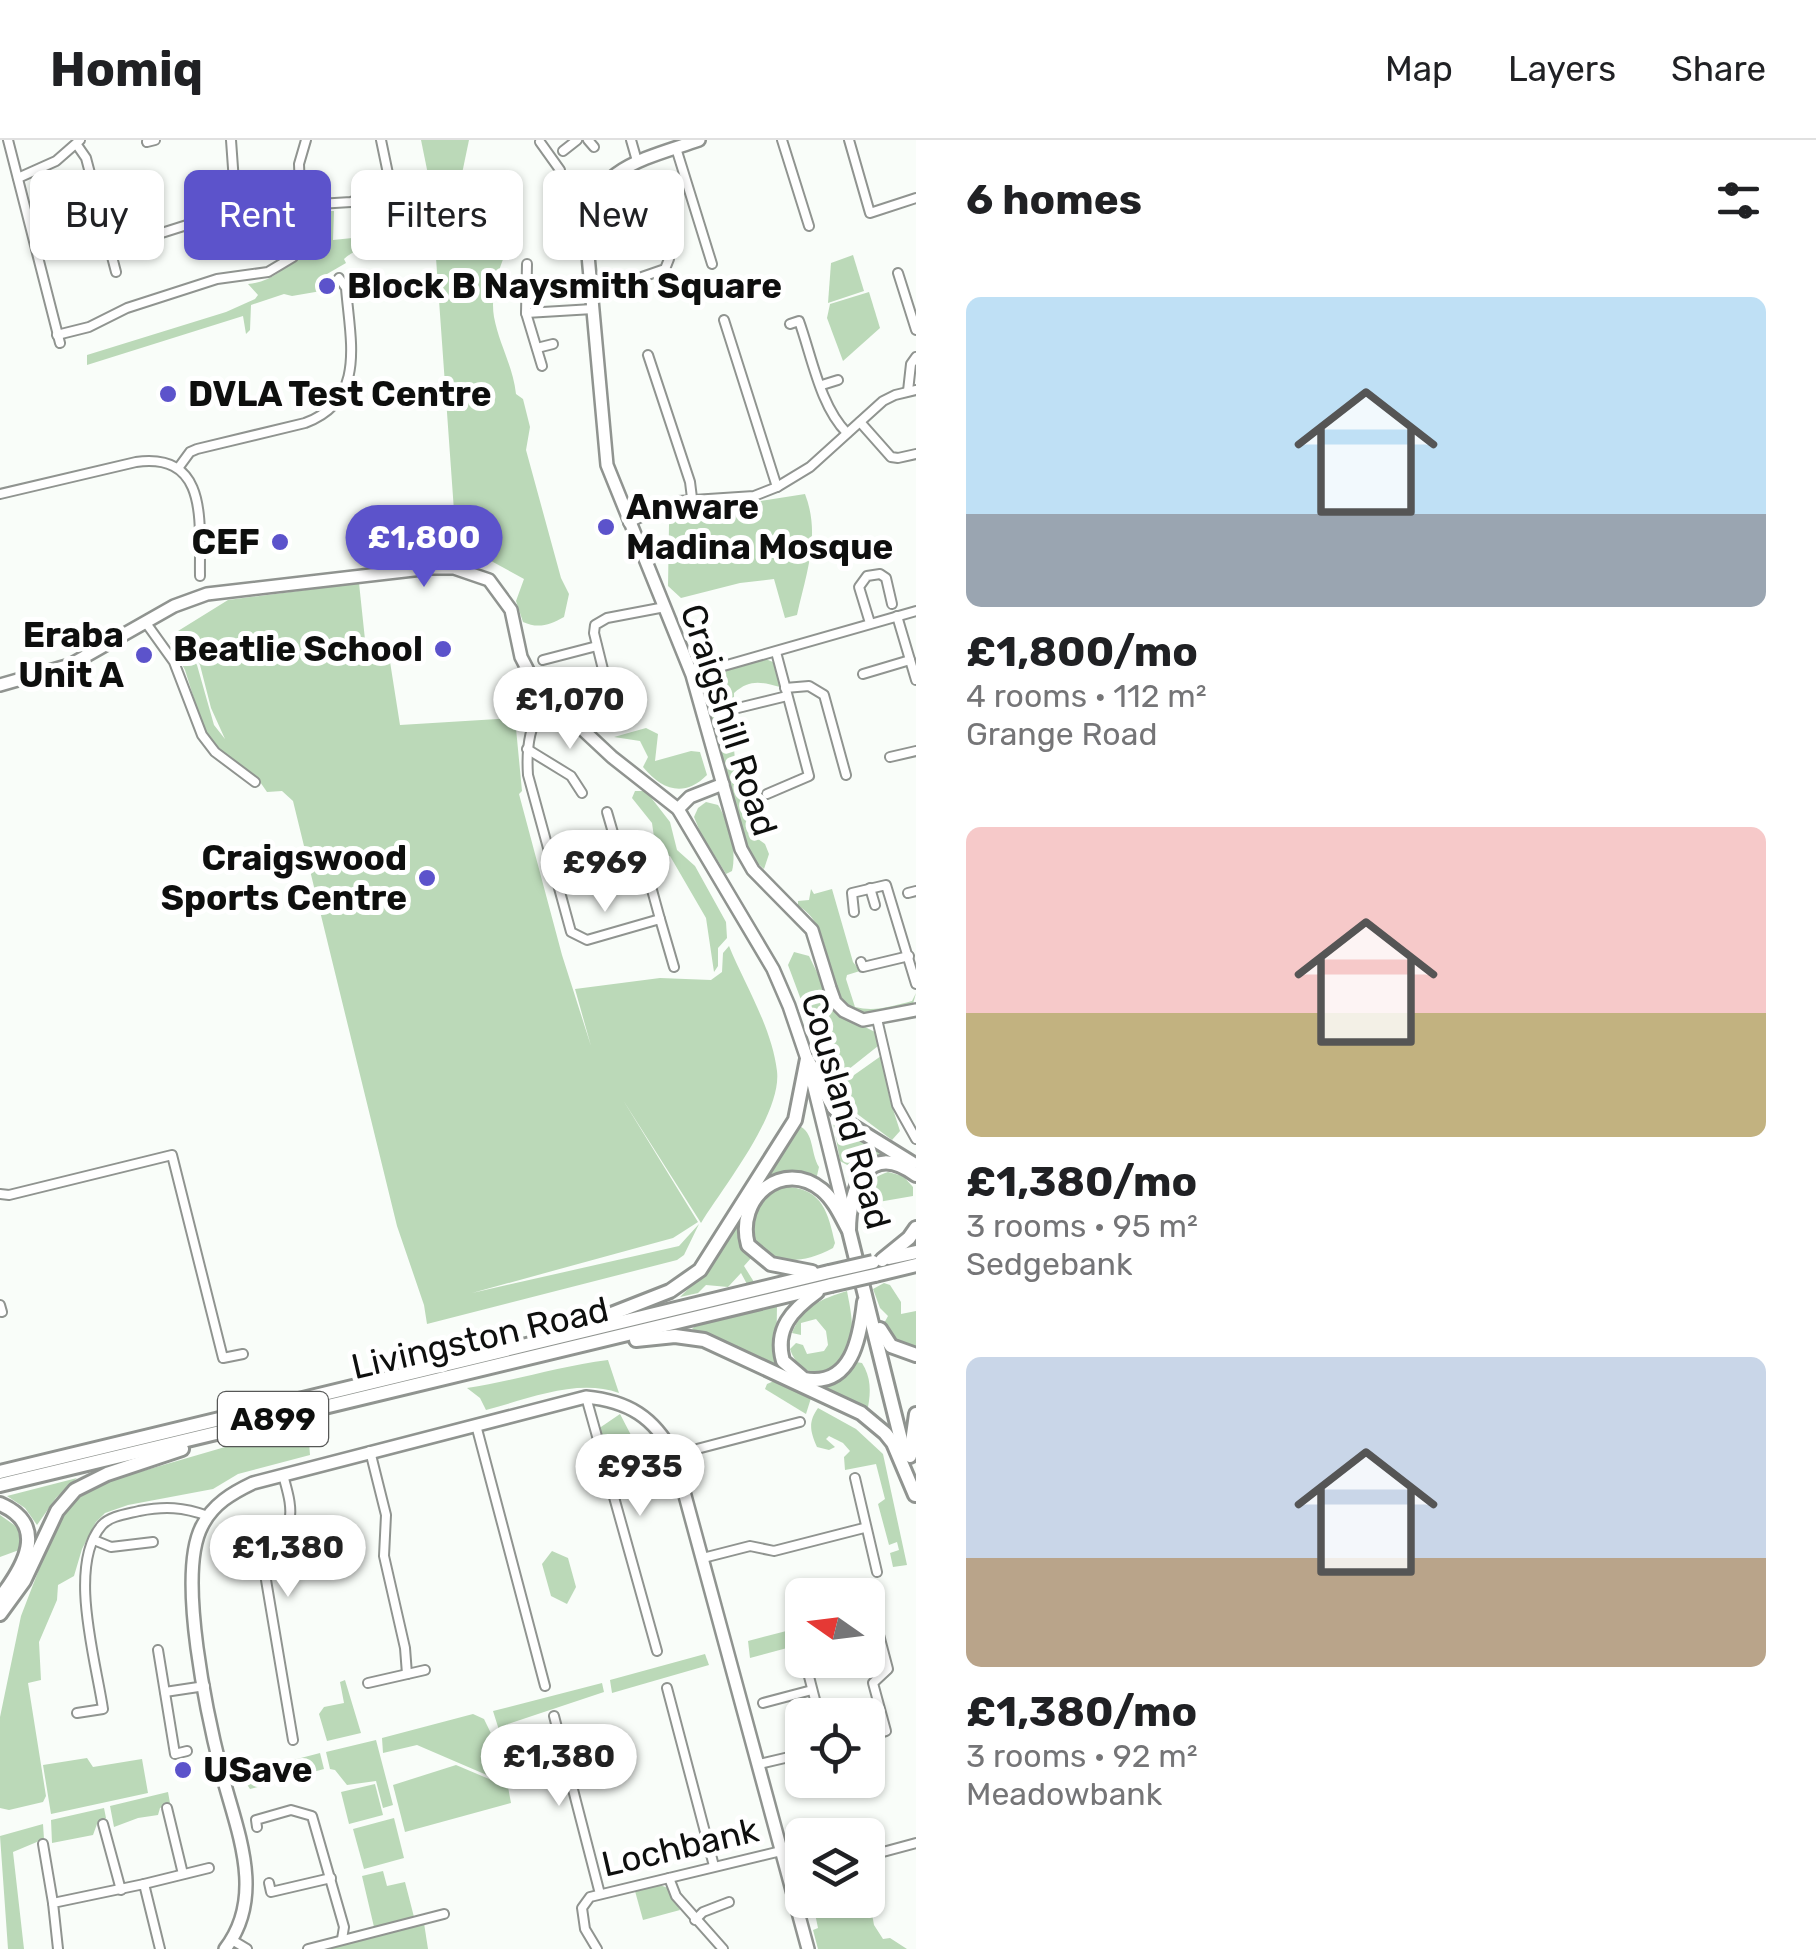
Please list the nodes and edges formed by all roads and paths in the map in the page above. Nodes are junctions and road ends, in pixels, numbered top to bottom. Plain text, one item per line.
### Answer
1 (8, 140) edge
2 (231, 140) edge
3 (306, 140) edge
4 (380, 140) edge
5 (577, 140) edge
6 (632, 140) edge
7 (699, 140) edge
8 (782, 140) edge
9 (849, 140) edge
10 (79, 142) edge
11 (540, 142) edge
12 (676, 148) junction
13 (563, 152) dead end
14 (637, 162) junction
15 (89, 170) edge
16 (299, 170) edge
17 (558, 170) edge
18 (619, 170) edge
19 (18, 178) junction
20 (916, 198) edge
21 (331, 203) edge
22 (809, 226) dead end
23 (164, 232) edge
24 (113, 260) edge
25 (289, 260) edge
26 (589, 260) edge
27 (669, 260) edge
28 (527, 264) dead end
29 (712, 264) dead end
30 (116, 272) dead end
31 (898, 273) dead end
32 (339, 278) dead end
33 (526, 281) junction
34 (540, 281) dead end
35 (591, 282) junction
36 (592, 309) junction
37 (526, 314) junction
38 (724, 320) dead end
39 (790, 324) dead end
40 (916, 330) edge
41 (553, 344) dead end
42 (537, 348) junction
43 (648, 355) dead end
44 (916, 356) edge
45 (542, 366) dead end
46 (838, 380) dead end
47 (822, 385) junction
48 (912, 390) edge
49 (860, 422) junction
50 (847, 434) junction
51 (916, 454) edge
52 (179, 467) junction
53 (777, 487) junction
54 (0, 494) edge
55 (692, 498) junction
56 (628, 523) junction
57 (200, 576) dead end
58 (892, 604) dead end
59 (666, 607) junction
60 (916, 611) edge
61 (898, 616) junction
62 (146, 622) junction
63 (870, 624) junction
64 (565, 643) dead end
65 (597, 646) junction
66 (776, 652) junction
67 (568, 654) junction
68 (912, 655) edge
69 (543, 660) dead end
70 (864, 674) dead end
71 (692, 675) junction
72 (916, 680) edge
73 (0, 685) edge
74 (786, 692) junction
75 (547, 698) junction
76 (624, 704) dead end
77 (612, 706) junction
78 (738, 708) dead end
79 (585, 712) dead end
80 (528, 750) junction
81 (916, 751) edge
82 (890, 757) dead end
83 (846, 775) dead end
84 (255, 782) dead end
85 (723, 784) junction
86 (582, 793) dead end
87 (766, 794) dead end
88 (678, 809) junction
89 (607, 812) dead end
90 (616, 844) junction
91 (554, 864) junction
92 (624, 873) dead end
93 (870, 888) junction
94 (652, 890) dead end
95 (874, 905) dead end
96 (854, 912) dead end
97 (660, 920) junction
98 (912, 959) edge
99 (862, 962) dead end
100 (674, 967) dead end
101 (916, 984) edge
102 (916, 1010) edge
103 (877, 1019) junction
104 (807, 1058) junction
105 (916, 1138) edge
106 (916, 1166) edge
107 (916, 1174) edge
108 (0, 1194) edge
109 (916, 1228) edge
110 (849, 1231) junction
111 (916, 1252) edge
112 (916, 1265) edge
113 (879, 1268) junction
114 (916, 1278) edge
115 (827, 1280) junction
116 (865, 1295) junction
117 (528, 1345) junction
118 (242, 1354) dead end
119 (546, 1354) junction
120 (916, 1355) edge
121 (586, 1397) junction
122 (916, 1414) edge
123 (274, 1419) junction
124 (794, 1421) dead end
125 (476, 1424) junction
126 (370, 1452) junction
127 (674, 1455) junction
128 (0, 1472) edge
129 (283, 1474) junction
130 (855, 1478) dead end
131 (0, 1486) edge
132 (915, 1499) edge
133 (0, 1504) edge
134 (208, 1516) junction
135 (864, 1528) junction
136 (94, 1540) junction
137 (154, 1542) dead end
138 (245, 1555) dead end
139 (703, 1558) junction
140 (266, 1561) junction
141 (19, 1568) junction
142 (877, 1572) dead end
143 (0, 1577) edge
144 (0, 1598) edge
145 (0, 1614) edge
146 (158, 1650) dead end
147 (657, 1651) dead end
148 (885, 1658) edge
149 (888, 1669) junction
150 (426, 1670) dead end
151 (901, 1672) dead end
152 (407, 1674) junction
153 (809, 1678) edge
154 (542, 1682) dead end
155 (368, 1683) dead end
156 (205, 1686) junction
157 (666, 1688) dead end
158 (812, 1690) junction
159 (165, 1692) junction
160 (814, 1698) edge
161 (762, 1703) dead end
162 (77, 1713) dead end
163 (554, 1716) dead end
164 (886, 1731) joint
165 (292, 1740) dead end
166 (889, 1744) dead end
167 (188, 1751) dead end
168 (785, 1758) edge
169 (759, 1764) junction
170 (171, 1812) dead end
171 (257, 1827) dead end
172 (102, 1829) dead end
173 (916, 1843) edge
174 (42, 1849) dead end
175 (781, 1851) junction
176 (885, 1851) edge
177 (785, 1861) edge
178 (714, 1866) junction
179 (209, 1868) dead end
180 (183, 1874) junction
181 (330, 1878) junction
182 (669, 1878) junction
183 (144, 1884) junction
184 (269, 1884) dead end
185 (121, 1890) junction
186 (600, 1894) junction
187 (730, 1902) dead end
188 (52, 1903) junction
189 (444, 1914) dead end
190 (802, 1918) edge
191 (695, 1920) junction
192 (342, 1940) junction
193 (229, 1944) edge
194 (58, 1949) edge
195 (160, 1949) edge
196 (247, 1949) edge
197 (308, 1949) edge
198 (597, 1949) edge
199 (723, 1949) edge
200 (808, 1949) edge

1 - 19 street
2 - 23 street
3 - 16 street
4 - 21 street
5 - 13 street
6 - 14 street
7 - 12 street
8 - 22 street
9 - 20 street
10 - 15 street
10 - 19 street
11 - 17 street
12 - 14 street
12 - 29 street
14 - 18 street
19 - 25 street
24 - 30 street
26 - 35 street, Craigshill Road
27 - 35 street
28 - 33 street
31 - 40 street
32 - 52 street
33 - 34 street
33 - 37 street
35 - 36 street, Craigshill Road
36 - 37 street
36 - 56 street, Craigshill Road
37 - 42 street
38 - 53 street
39 - 47 street
41 - 42 street
42 - 45 street
43 - 55 street
44 - 48 street
46 - 47 street
47 - 50 street
48 - 49 street
49 - 50 street
49 - 51 street
50 - 53 street
52 - 54 street
52 - 57 street
53 - 55 street
55 - 56 street
56 - 59 street, Craigshill Road
58 - 63 street
59 - 65 street
59 - 71 street, Craigshill Road
60 - 61 street
61 - 63 street
61 - 68 street
62 - 73 street
62 - 75 street
62 - 84 street
63 - 66 street
64 - 67 street
65 - 67 street
65 - 77 street
66 - 71 street
66 - 74 street
67 - 69 street
68 - 70 street
68 - 72 street
71 - 85 street, Craigshill Road
74 - 78 street
74 - 83 street
74 - 87 street
75 - 80 street
75 - 88 street
76 - 77 street
77 - 79 street
80 - 86 street
80 - 91 street
81 - 82 street
85 - 88 street
85 - 103 street, Craigshill Road
88 - 104 street, Cousland Road
89 - 90 street
90 - 91 street
90 - 92 street
91 - 97 street
93 - 95 street
93 - 96 street
93 - 98 street
94 - 97 street
97 - 100 street
98 - 99 street
98 - 101 street
102 - 103 street
103 - 105 street
104 - 106 main road
104 - 110 street, Cousland Road
104 - 117 main road, A899
107 - 110 main road
108 - 118 street
109 - 113 main road
110 - 115 main road, A899
110 - 116 main road, Cousland Road
111 - 113 main road, Livingston Road / A899
112 - 113 main road, Livingston Road / A899
113 - 114 main road
113 - 115 main road, Livingston Road / A899, bridge
115 - 116 main road
115 - 117 main road, Livingston Road / A899
115 - 119 main road, Livingston Road / A899
116 - 120 main road
116 - 132 main road, Cousland Road
117 - 128 main road, Livingston Road / A899
119 - 123 main road, Livingston Road / A899
119 - 132 main road, A899
121 - 125 street
121 - 127 street
121 - 147 street
122 - 132 main road
123 - 131 main road, Livingston Road / A899
123 - 145 main road
124 - 127 street
125 - 126 street
125 - 154 street
126 - 129 street
126 - 152 street
127 - 139 street
129 - 134 street
129 - 140 street
130 - 135 street
133 - 141 main road
134 - 136 street
134 - 156 street
135 - 139 street
135 - 142 street
136 - 137 street
136 - 162 street
138 - 140 street
139 - 169 street
140 - 165 street
141 - 143 main road
141 - 144 main road
146 - 159 street
148 - 149 street
149 - 151 street
149 - 164 street
150 - 152 street
152 - 155 street
153 - 158 street
156 - 159 street
156 - 193 street
157 - 178 street
158 - 160 street
158 - 161 street
159 - 167 street
163 - 186 street
164 - 166 street
168 - 169 street
169 - 175 street
170 - 180 street
171 - 181 street
172 - 185 street
173 - 176 street
174 - 188 street
175 - 177 street
175 - 178 street, Lochbank
178 - 182 street, Lochbank
179 - 180 street
180 - 183 street
181 - 184 street
181 - 192 street
182 - 186 street, Lochbank
182 - 191 street
183 - 185 street
183 - 195 street
185 - 188 street
186 - 198 street, Lochbank
187 - 191 street
188 - 194 street
189 - 192 street
190 - 200 street
191 - 199 street
192 - 197 street
193 - 196 street

